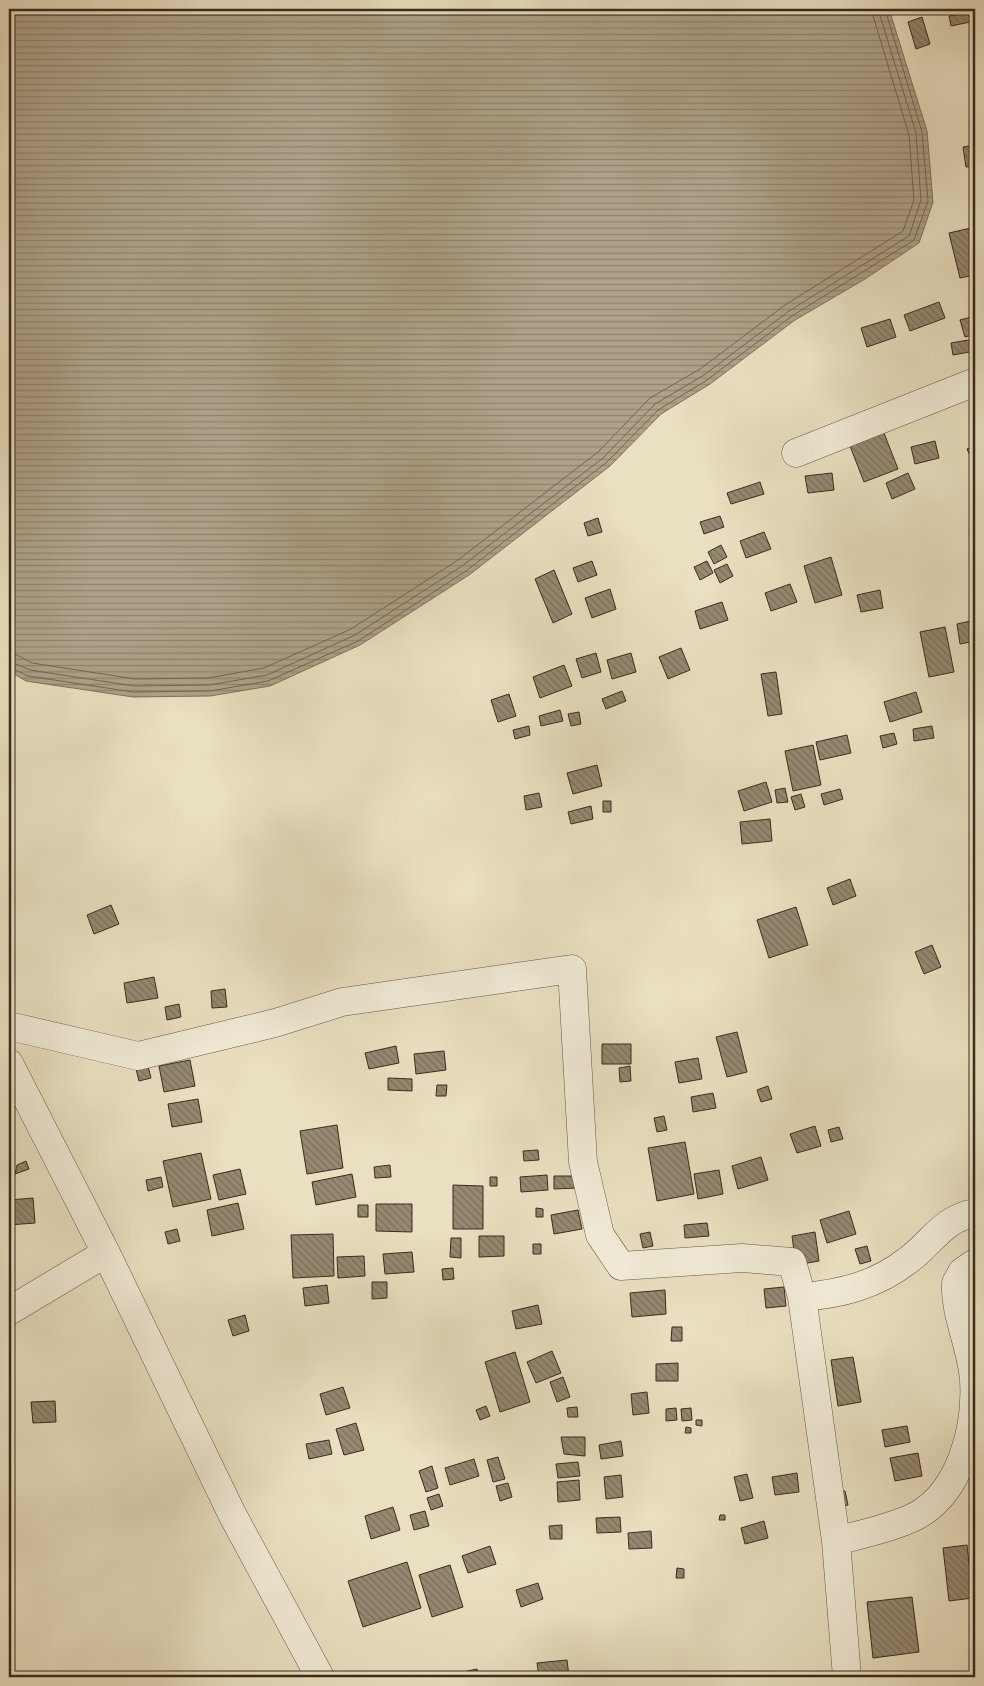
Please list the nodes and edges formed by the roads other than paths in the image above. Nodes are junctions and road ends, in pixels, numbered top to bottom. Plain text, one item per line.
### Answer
1 (975, 382) edge
2 (796, 453) dead end
3 (9, 1026) edge
4 (9, 1063) edge
5 (975, 1218) edge
6 (106, 1253) junction
7 (975, 1263) edge
8 (802, 1297) junction
9 (9, 1311) edge
10 (836, 1541) junction
11 (320, 1677) edge
12 (847, 1677) edge

1 - 2 street
3 - 8 street
4 - 6 street
5 - 8 street
6 - 9 street
6 - 11 street
7 - 10 street
8 - 10 street
10 - 12 street

